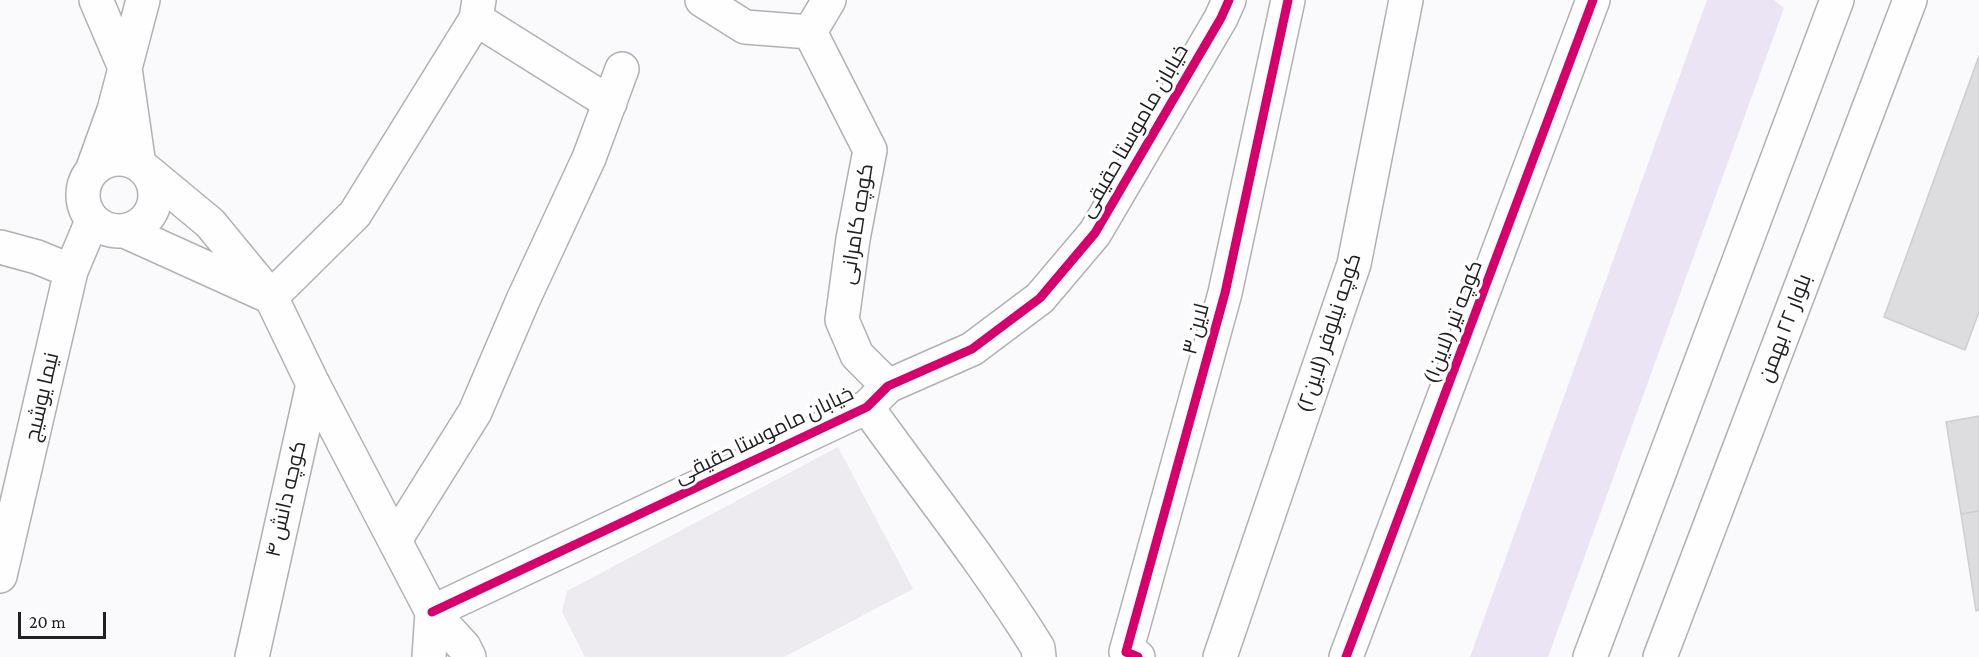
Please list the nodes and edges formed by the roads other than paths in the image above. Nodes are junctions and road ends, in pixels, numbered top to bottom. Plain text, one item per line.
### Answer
1 (96, 0) edge
2 (143, 0) edge
3 (702, 0) edge
4 (829, 0) edge
5 (1228, 0) edge
6 (1288, 0) edge
7 (1406, 0) edge
8 (1593, 0) edge
9 (1837, 0) edge
10 (1910, 0) edge
11 (478, 9) edge
12 (810, 32) junction
13 (125, 68) junction
14 (622, 69) dead end
15 (609, 104) junction
16 (93, 168) junction
17 (142, 168) junction
18 (92, 221) junction
19 (127, 232) junction
20 (0, 247) edge
21 (71, 271) junction
22 (272, 297) junction
23 (313, 384) junction
24 (878, 396) junction
25 (395, 540) junction
26 (0, 576) edge
27 (432, 612) junction
28 (252, 657) edge
29 (429, 657) edge
30 (469, 657) edge
31 (1039, 657) edge
32 (1138, 657) edge
33 (1220, 657) edge
34 (1346, 657) edge
35 (1590, 657) edge
36 (1660, 657) edge

1 - 13 street
2 - 13 street
3 - 12 street
4 - 12 street
5 - 24 street, خیابان ماموستا حقیقی
6 - 32 street, لاین ۳
7 - 33 street, کوچه نیلوفر (لاین۲)
8 - 34 street, کوچه تیر (لاین۱)
9 - 35 street
10 - 36 street, بلوار ۲۲ بهمن
11 - 15 street
11 - 22 street
12 - 24 street, کوچه کامرانی
13 - 16 street
13 - 17 street
14 - 15 street
15 - 25 street
16 - 17 street
16 - 18 street
17 - 19 street
17 - 22 street
18 - 19 street
18 - 21 street, نیما یوشیج
19 - 22 street
20 - 21 street
21 - 26 street, نیما یوشیج
22 - 23 street
23 - 25 street
23 - 28 street, کوچه دانش ۴
24 - 27 street, خیابان ماموستا حقیقی
24 - 31 street, کوچه کامرانی
25 - 27 street
27 - 29 street
27 - 30 street

